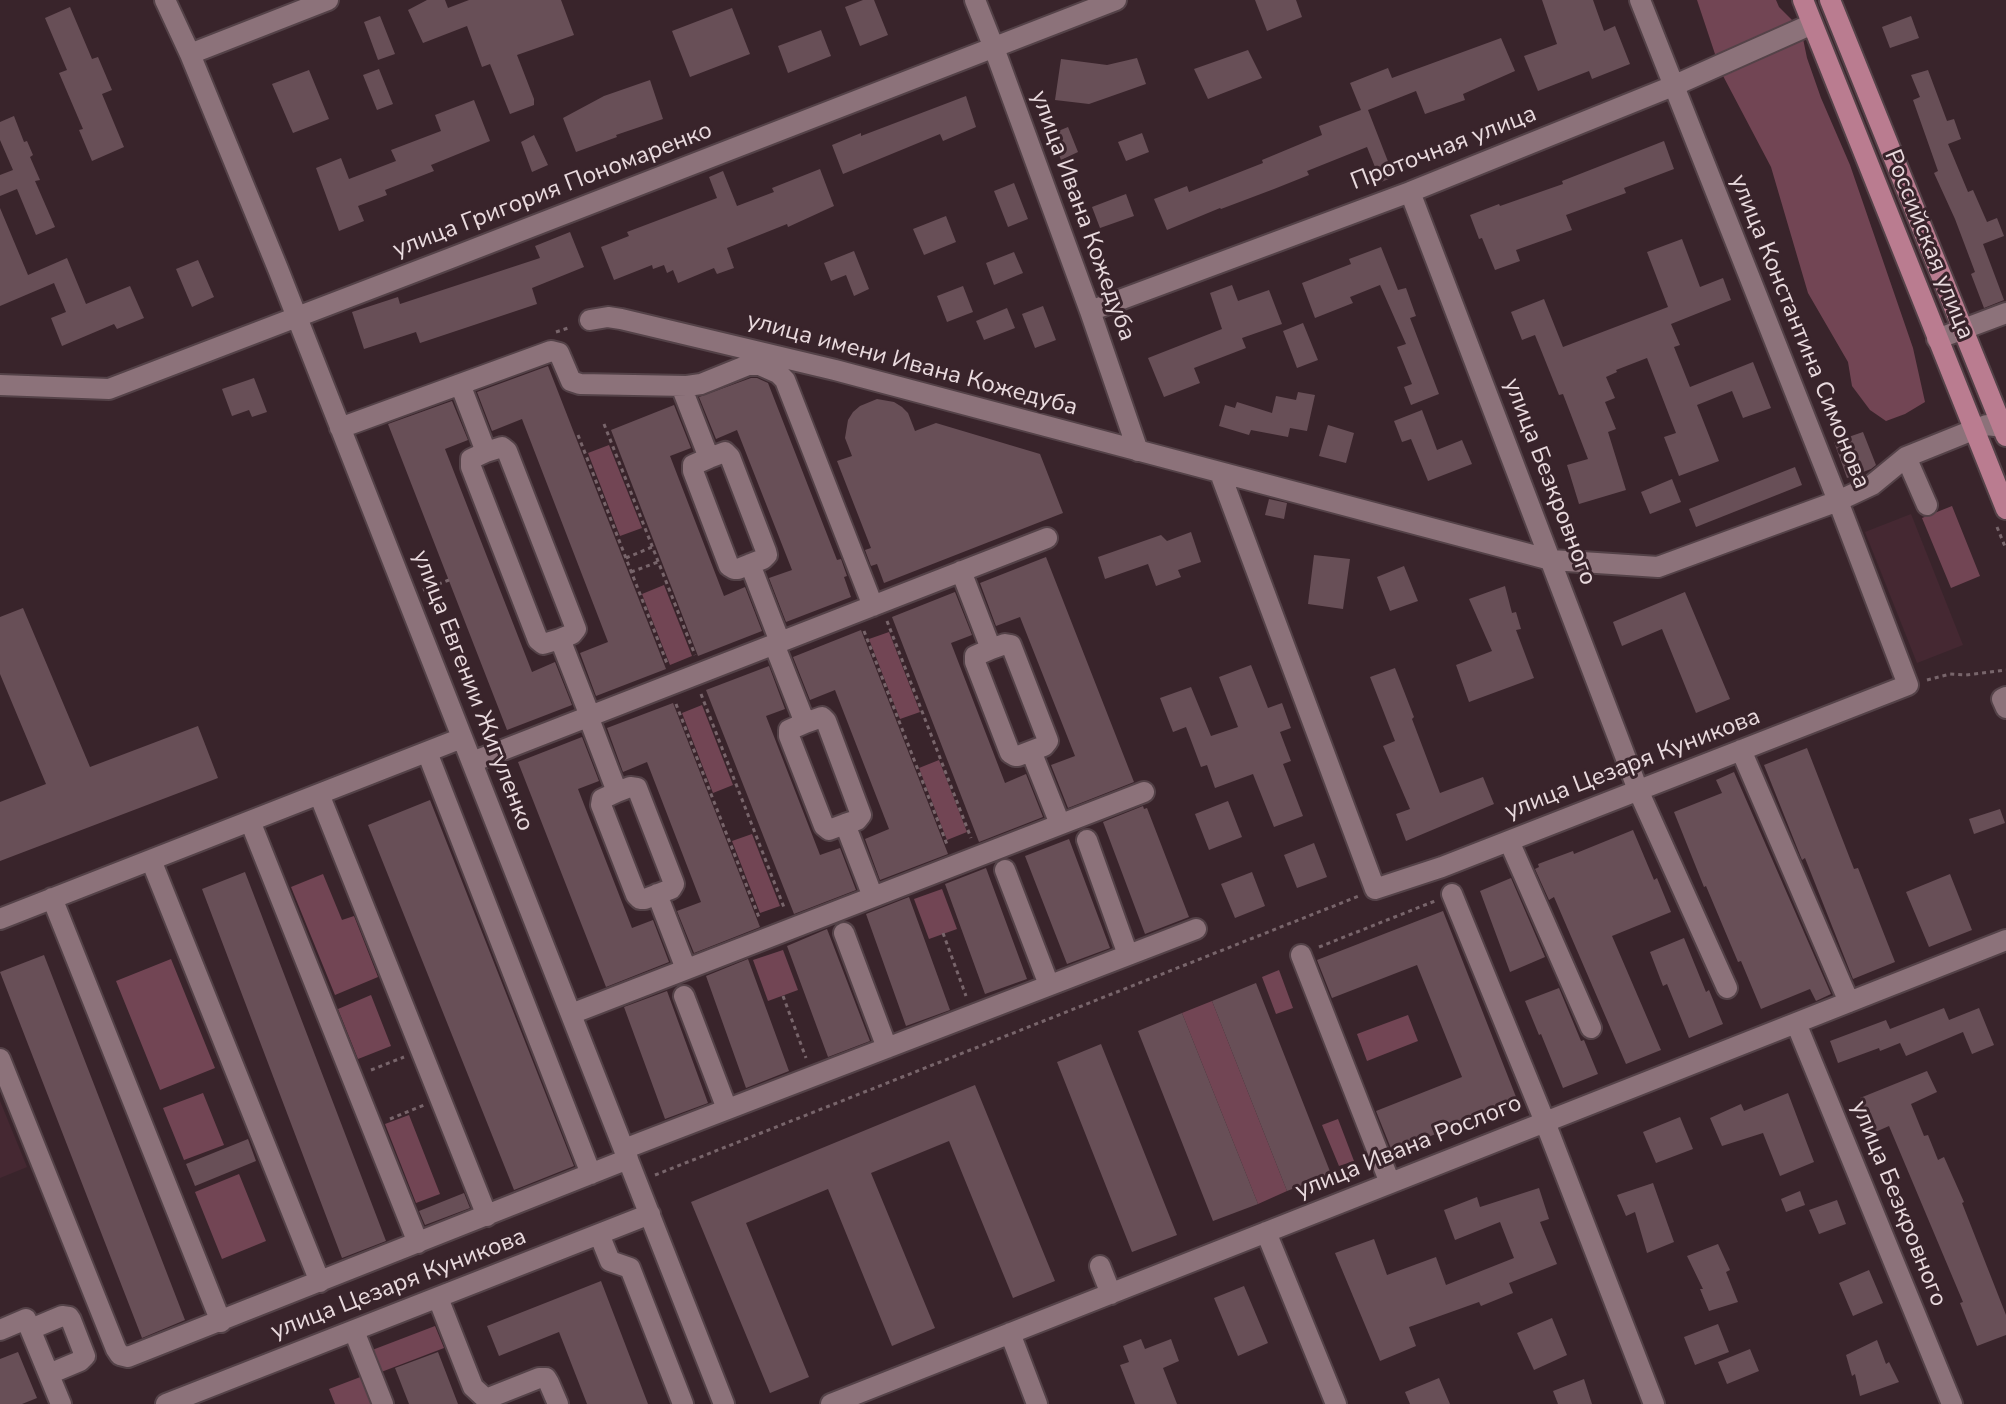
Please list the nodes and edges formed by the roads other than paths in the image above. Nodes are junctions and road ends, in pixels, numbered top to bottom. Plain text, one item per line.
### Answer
1 (165, 0) edge
2 (328, 0) edge
3 (975, 0) edge
4 (1116, 0) edge
5 (1640, 0) edge
6 (1803, 0) edge
7 (1830, 0) edge
8 (1812, 24) junction
9 (994, 48) junction
10 (190, 54) junction
11 (1673, 86) junction
12 (1410, 192) junction
13 (1090, 311) junction
14 (2006, 313) edge
15 (296, 316) junction
16 (590, 320) dead end
17 (1963, 329) junction
18 (1937, 339) junction
19 (460, 384) junction
20 (0, 385) edge
21 (681, 386) junction
22 (340, 428) junction
23 (1973, 430) junction
24 (2004, 431) edge
25 (1138, 451) junction
26 (486, 452) junction
27 (1906, 457) junction
28 (709, 458) junction
29 (1220, 473) junction
30 (1838, 501) junction
31 (1927, 505) dead end
32 (2006, 509) edge
33 (1047, 538) dead end
34 (1551, 560) junction
35 (750, 564) junction
36 (961, 571) junction
37 (870, 607) junction
38 (560, 639) junction
39 (777, 643) junction
40 (991, 649) junction
41 (1908, 685) joint
42 (2006, 697) edge
43 (2006, 708) edge
44 (589, 716) junction
45 (805, 723) junction
46 (462, 738) junction
47 (1741, 750) junction
48 (1031, 751) junction
49 (427, 752) junction
50 (472, 762) junction
51 (1638, 790) junction
52 (617, 792) junction
53 (1144, 792) dead end
54 (319, 794) junction
55 (250, 821) junction
56 (845, 824) junction
57 (1060, 824) junction
58 (1087, 840) dead end
59 (1509, 841) junction
60 (151, 860) junction
61 (1005, 870) dead end
62 (657, 894) junction
63 (1452, 894) road end
64 (873, 897) junction
65 (52, 898) junction
66 (0, 919) edge
67 (1196, 929) dead end
68 (844, 933) dead end
69 (2003, 937) edge
70 (1128, 955) junction
71 (1301, 955) road end
72 (686, 969) junction
73 (1049, 985) junction
74 (1727, 988) dead end
75 (684, 996) dead end
76 (1849, 1002) junction
77 (571, 1014) junction
78 (1796, 1023) junction
79 (1591, 1028) dead end
80 (887, 1048) junction
81 (0, 1059) edge
82 (727, 1109) junction
83 (1545, 1122) junction
84 (626, 1154) junction
85 (591, 1174) junction
86 (1390, 1183) junction
87 (479, 1206) junction
88 (650, 1214) junction
89 (1266, 1232) junction
90 (599, 1234) junction
91 (418, 1243) junction
92 (1100, 1266) dead end
93 (320, 1282) junction
94 (1111, 1294) junction
95 (438, 1298) junction
96 (221, 1322) junction
97 (31, 1329) junction
98 (0, 1330) edge
99 (354, 1331) junction
100 (1010, 1333) junction
101 (49, 1374) junction
102 (207, 1397) edge
103 (487, 1401) edge
104 (61, 1404) edge
105 (166, 1404) edge
106 (383, 1404) edge
107 (558, 1404) edge
108 (683, 1404) edge
109 (724, 1404) edge
110 (831, 1404) edge
111 (1037, 1404) edge
112 (1336, 1404) edge
113 (1654, 1404) edge
114 (1952, 1404) edge

1 - 10 street, улица Евгении Жигуленко
2 - 10 street
3 - 9 street, улица Ивана Кожедуба
4 - 9 street, улица Григория Пономаренко
5 - 11 street, улица Константина Симонова
6 - 8 main road, Российская улица
7 - 17 main road, Российская улица
8 - 11 street, Проточная улица
8 - 18 main road, Российская улица
9 - 13 street, улица Ивана Кожедуба
9 - 15 street, улица Григория Пономаренко
10 - 15 street, улица Евгении Жигуленко
11 - 12 street, Проточная улица
11 - 30 street, улица Константина Симонова
12 - 13 street, Проточная улица
12 - 34 street, улица Безкровного
13 - 25 street, улица Ивана Кожедуба
14 - 17 street
15 - 20 street, улица Григория Пономаренко
15 - 22 street, улица Евгении Жигуленко
16 - 25 street, улица имени Ивана Кожедуба
17 - 18 street
17 - 24 main road, Российская улица
18 - 23 main road, Российская улица
19 - 21 street
19 - 22 street
19 - 26 street
21 - 28 street
21 - 37 street
22 - 46 street, улица Евгении Жигуленко
23 - 24 street, улица имени Ивана Кожедуба
23 - 27 street, улица имени Ивана Кожедуба
23 - 32 main road, Российская улица
25 - 29 street, улица имени Ивана Кожедуба
26 - 38 street
26 - 38 street
27 - 30 street, улица имени Ивана Кожедуба
27 - 31 street
28 - 35 street
28 - 35 street
29 - 34 street, улица имени Ивана Кожедуба
29 - 59 street, улица Цезаря Куникова
30 - 34 street, улица имени Ивана Кожедуба
30 - 41 street, улица Константина Симонова
33 - 36 street
34 - 51 street, улица Безкровного
35 - 39 street
36 - 37 street
36 - 40 street
37 - 39 street
38 - 44 street
39 - 44 street
39 - 45 street
40 - 48 street
40 - 48 street
41 - 47 street, улица Цезаря Куникова
42 - 43 street
44 - 50 street
44 - 52 street
45 - 56 street
45 - 56 street
46 - 49 street
46 - 50 street, улица Евгении Жигуленко
47 - 51 street, улица Цезаря Куникова
47 - 76 street
48 - 57 street
49 - 54 street
49 - 85 street
50 - 77 street, улица Евгении Жигуленко
51 - 59 street, улица Цезаря Куникова
51 - 74 street, улица Безкровного
52 - 62 street
52 - 62 street
53 - 57 street
54 - 55 street
54 - 87 street
55 - 60 street
55 - 91 street
56 - 64 street
57 - 64 street
58 - 70 street
59 - 79 street
60 - 65 street
60 - 93 street
61 - 73 street
62 - 72 street
63 - 83 street
64 - 72 street
65 - 66 street
65 - 96 street
67 - 70 street
68 - 80 street
69 - 76 street, улица Ивана Рослого
70 - 73 street
71 - 86 street
72 - 77 street
73 - 80 street
75 - 82 street
76 - 78 street, улица Ивана Рослого
77 - 84 street, улица Евгении Жигуленко
78 - 83 street, улица Ивана Рослого
78 - 114 street, улица Безкровного
80 - 82 street
81 - 96 street
82 - 84 street
83 - 86 street, улица Ивана Рослого
83 - 113 street
84 - 85 street
84 - 88 street, улица Евгении Жигуленко
85 - 87 street
86 - 89 street, улица Ивана Рослого
87 - 91 street
88 - 90 street, улица Цезаря Куникова
88 - 109 street, улица Евгении Жигуленко
89 - 94 street, улица Ивана Рослого
89 - 112 street
90 - 95 street, улица Цезаря Куникова
90 - 108 street
91 - 93 street
92 - 94 street
93 - 96 street
94 - 100 street, улица Ивана Рослого
95 - 99 street, улица Цезаря Куникова
95 - 103 street
97 - 98 street
97 - 101 street
97 - 101 street
99 - 102 street, улица Цезаря Куникова
99 - 106 street
100 - 110 street, улица Ивана Рослого
100 - 111 street
101 - 104 street
102 - 105 street, улица Цезаря Куникова
103 - 107 street

